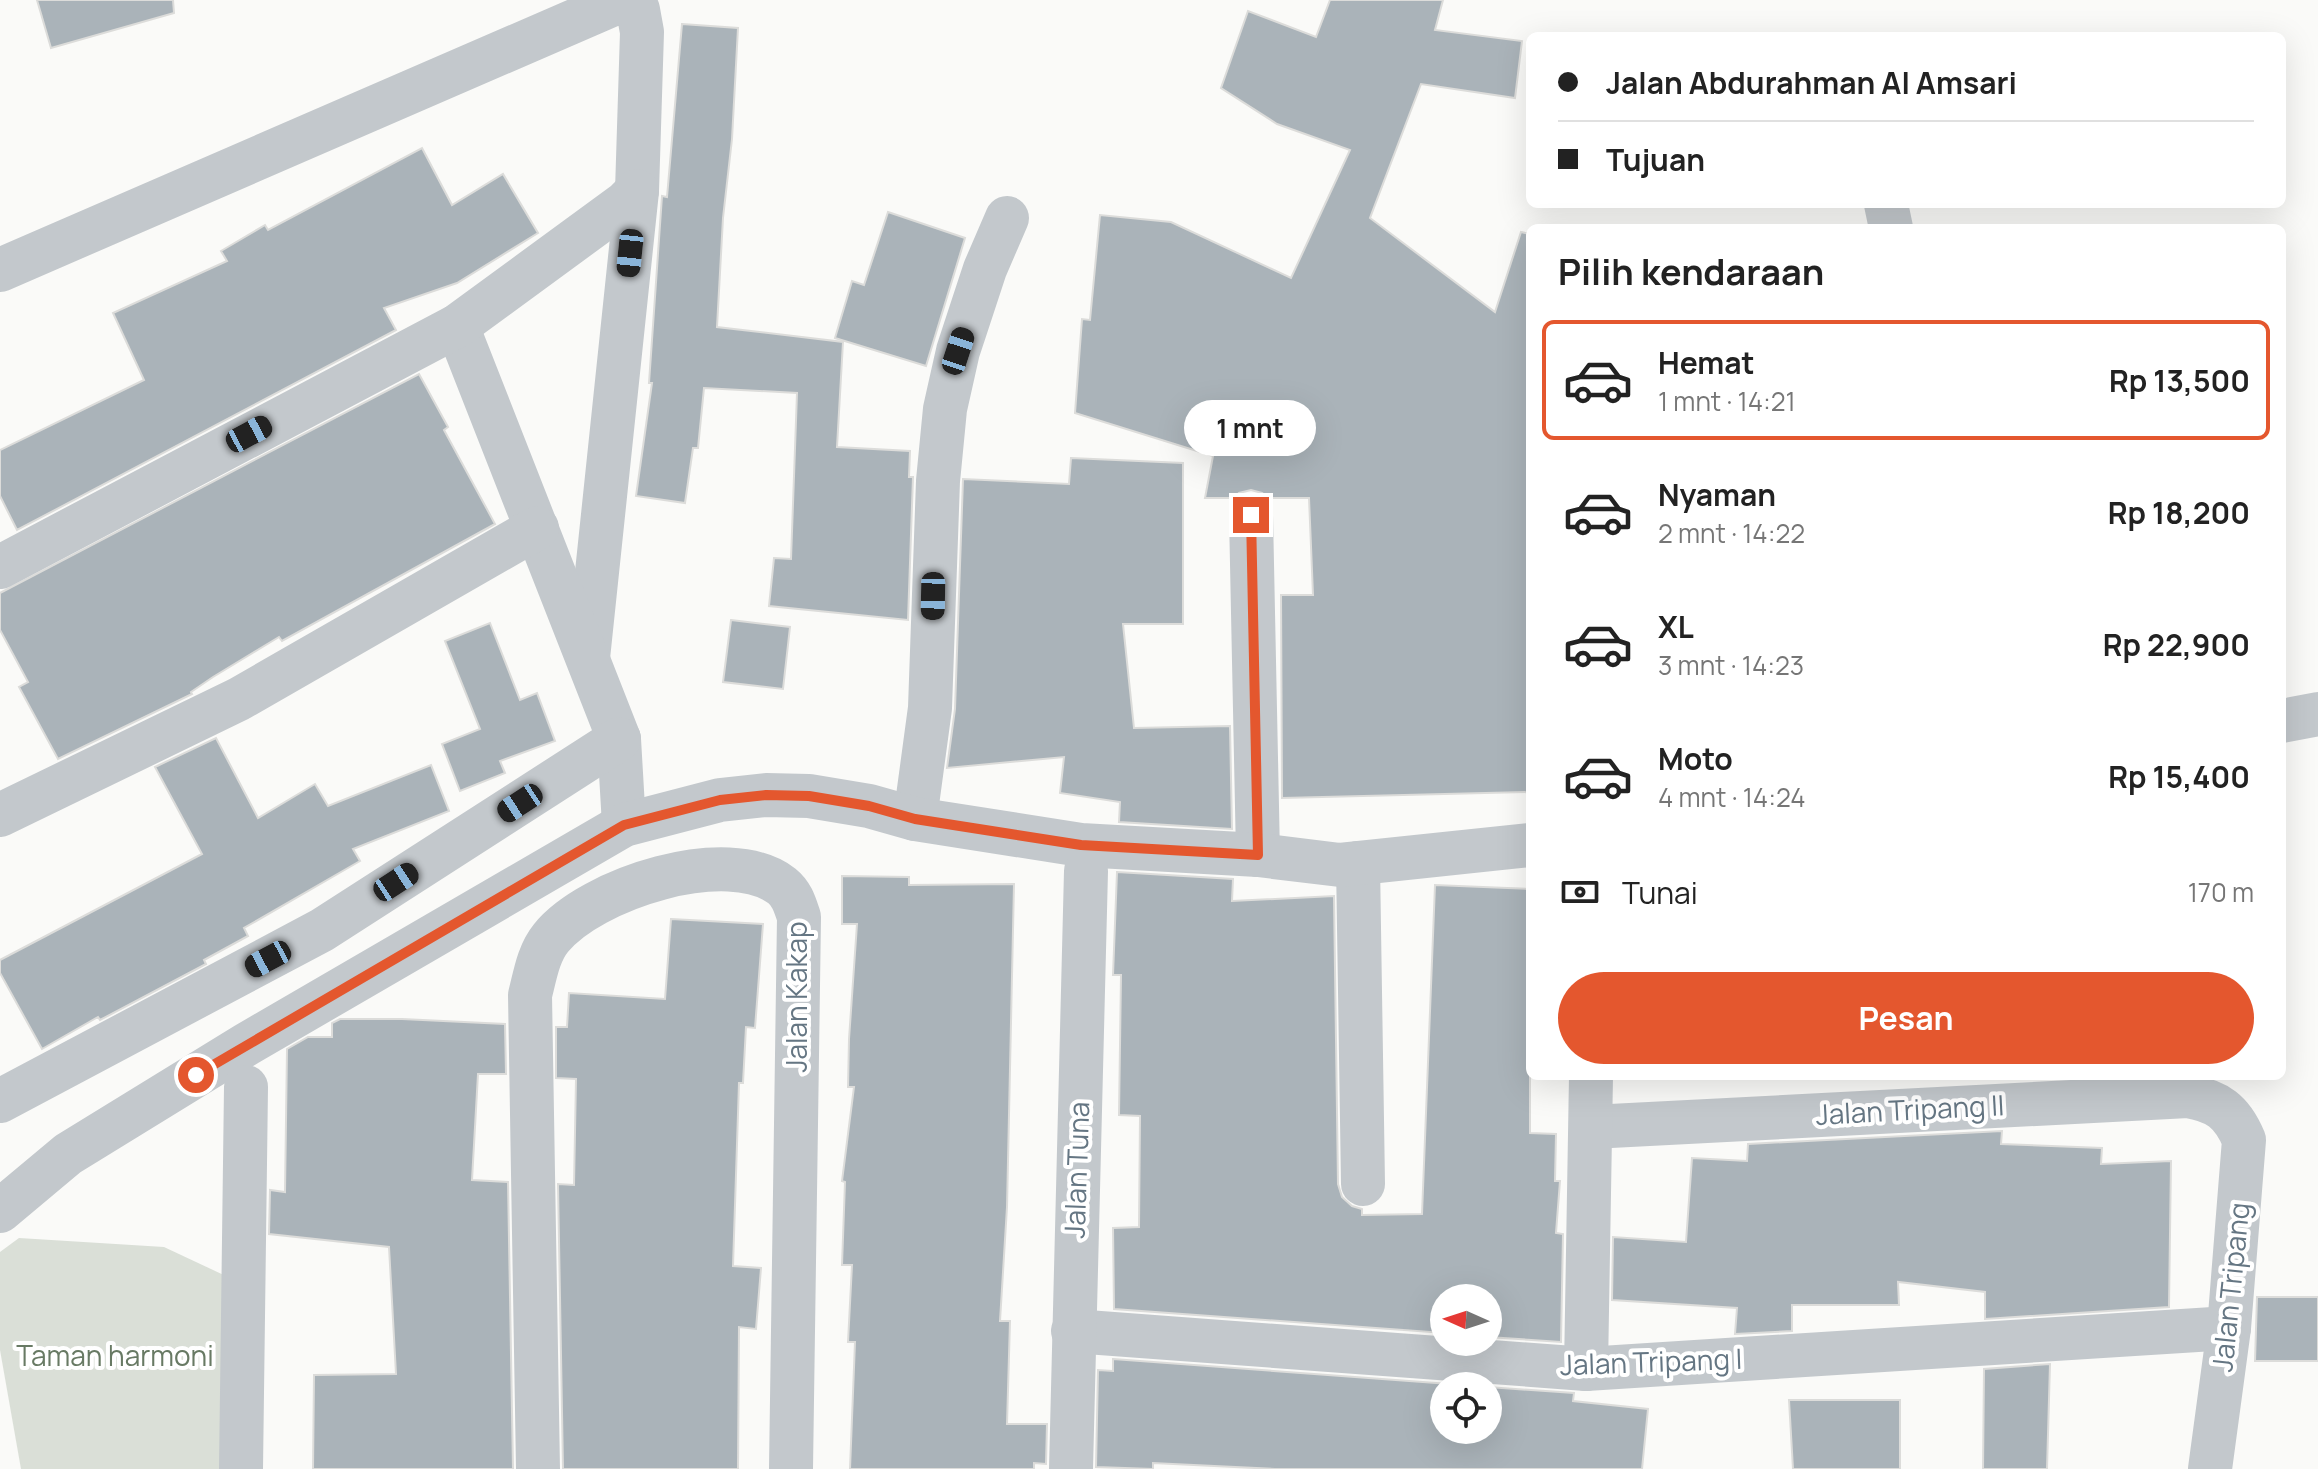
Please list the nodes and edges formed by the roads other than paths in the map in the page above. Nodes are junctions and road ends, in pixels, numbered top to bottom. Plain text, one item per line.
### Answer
1 (637, 191) junction
2 (1007, 218) dead end
3 (0, 270) edge
4 (457, 326) junction
5 (1251, 515) dead end
6 (537, 528) junction
7 (0, 567) edge
8 (588, 658) junction
9 (2318, 714) edge
10 (2286, 720) edge
11 (619, 739) junction
12 (0, 815) edge
13 (915, 819) junction
14 (624, 825) junction
15 (1526, 845) edge
16 (1258, 855) junction
17 (1358, 863) junction
18 (1086, 871) dead end
19 (1591, 1080) edge
20 (246, 1087) dead end
21 (0, 1101) edge
22 (2225, 1111) joint
23 (1591, 1127) junction
24 (1363, 1184) dead end
25 (0, 1211) edge
26 (2229, 1328) junction
27 (1073, 1331) junction
28 (1586, 1369) junction
29 (241, 1469) edge
30 (538, 1469) edge
31 (791, 1469) edge
32 (1071, 1469) edge
33 (2210, 1469) edge

1 - 3 street
1 - 4 street
1 - 8 street
2 - 13 street
4 - 6 street
4 - 7 street
5 - 16 street
6 - 8 street
6 - 12 street
8 - 11 street
9 - 10 street
11 - 14 street
11 - 21 street
13 - 14 street
13 - 16 street
14 - 25 street
15 - 17 street
16 - 17 street
17 - 24 street
18 - 27 street, Jalan Tuna
19 - 23 street
20 - 29 street
22 - 23 street, Jalan Tripang II
22 - 26 street, Jalan Tripang
23 - 28 street
26 - 28 street, Jalan Tripang I
26 - 33 street, Jalan Tripang
27 - 28 street, Jalan Tripang I
27 - 32 street, Jalan Tuna
30 - 31 street, Jalan Kakap

